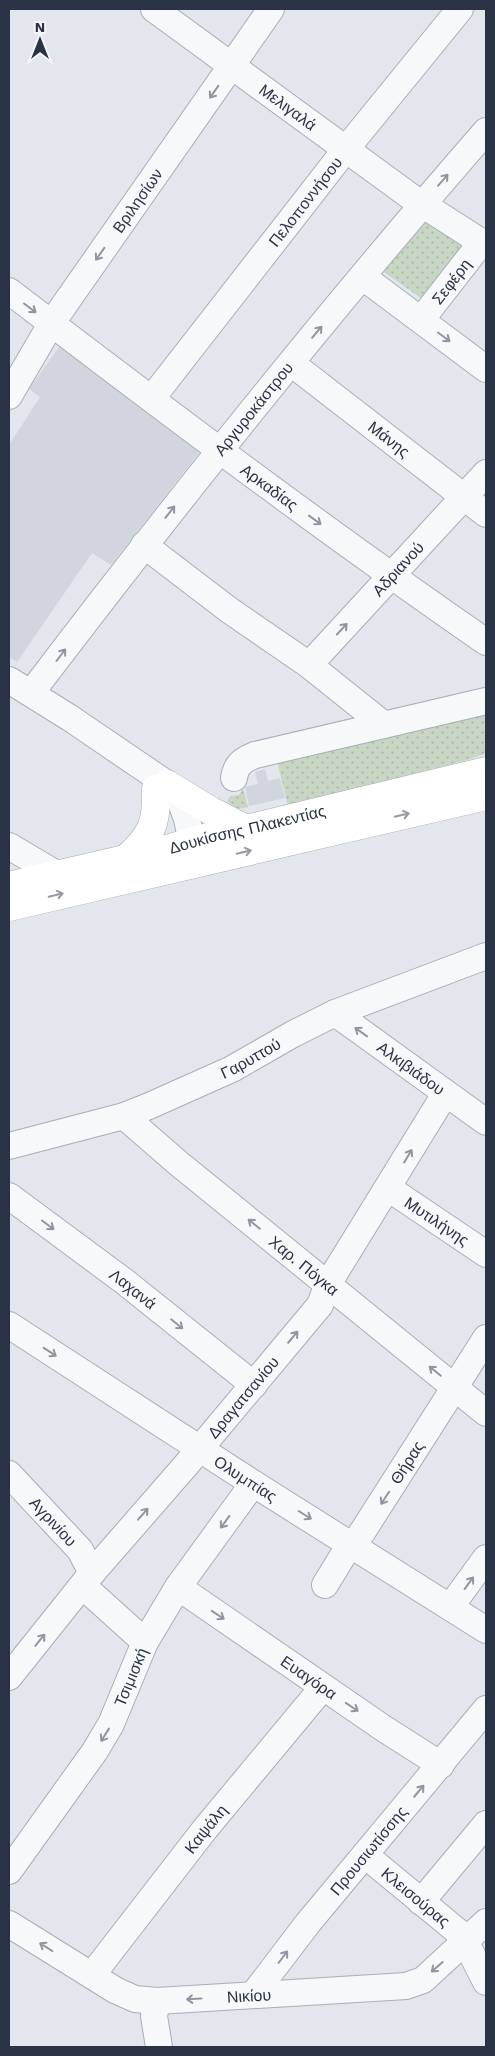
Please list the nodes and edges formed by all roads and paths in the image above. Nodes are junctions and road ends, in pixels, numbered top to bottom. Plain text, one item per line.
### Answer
1 (154, 9) edge
2 (460, 9) edge
3 (268, 10) edge
4 (231, 67) junction
5 (486, 131) edge
6 (346, 148) junction
7 (422, 204) junction
8 (484, 244) edge
9 (363, 277) junction
10 (9, 291) edge
11 (421, 320) junction
12 (52, 324) junction
13 (291, 363) junction
14 (486, 369) edge
15 (9, 396) edge
16 (152, 398) junction
17 (219, 450) junction
18 (486, 473) edge
19 (464, 497) junction
20 (486, 514) edge
21 (144, 545) junction
22 (391, 576) junction
23 (486, 642) edge
24 (309, 665) junction
25 (9, 680) edge
26 (31, 693) junction
27 (486, 701) edge
28 (384, 725) junction
29 (486, 771) edge
30 (234, 778) dead end
31 (162, 786) junction
32 (486, 796) edge
33 (246, 829) junction
34 (9, 846) edge
35 (186, 854) junction
36 (127, 858) junction
37 (58, 875) junction
38 (9, 886) edge
39 (9, 907) edge
40 (486, 956) edge
41 (335, 1013) junction
42 (445, 1094) junction
43 (124, 1116) junction
44 (486, 1122) edge
45 (12, 1142) edge
46 (388, 1188) junction
47 (9, 1196) edge
48 (486, 1254) edge
49 (328, 1284) junction
50 (9, 1326) edge
51 (486, 1338) edge
52 (254, 1385) junction
53 (456, 1388) junction
54 (486, 1413) edge
55 (200, 1448) junction
56 (9, 1474) edge
57 (254, 1484) junction
58 (354, 1545) junction
59 (486, 1558) edge
60 (88, 1580) junction
61 (325, 1585) dead end
62 (178, 1587) junction
63 (450, 1606) junction
64 (486, 1630) edge
65 (145, 1642) junction
66 (13, 1663) edge
67 (323, 1687) junction
68 (486, 1709) edge
69 (441, 1765) junction
70 (486, 1824) edge
71 (13, 1854) edge
72 (365, 1855) junction
73 (421, 1902) junction
74 (486, 1922) edge
75 (9, 1924) edge
76 (466, 1942) junction
77 (92, 1975) junction
78 (486, 1982) edge
79 (253, 1995) junction
80 (157, 2001) junction
81 (159, 2047) edge

1 - 4 street, Μελιγαλά
2 - 6 street, Πελοποννήσου
3 - 4 street, Βριλησίων
4 - 6 street, Μελιγαλά
4 -> 12 street, Βριλησίων
7 -> 5 street, Αργυροκάστρου
6 - 7 street, Μελιγαλά
6 - 16 street, Πελοποννήσου
7 - 8 street, Σεφέρη
7 - 9 street, Αργυροκάστρου
8 - 11 street, Σεφέρη
9 - 11 street
13 -> 9 street, Αργυροκάστρου
10 -> 12 street, Αρκαδίας
11 -> 14 street
12 - 15 street, Βριλησίων
12 - 16 street, Αρκαδίας
13 - 17 street, Αργυροκάστρου
13 - 19 street, Μάνης
16 - 17 street, Αρκαδίας
21 -> 17 street, Αργυροκάστρου
17 -> 22 street, Αρκαδίας
18 - 19 street, Αδριανού
19 - 20 street, Μάνης
19 - 22 street, Αδριανού
21 - 24 street
26 -> 21 street, Αργυροκάστρου
22 - 23 street, Αρκαδίας
24 -> 22 street, Αδριανού
24 - 28 street
25 - 26 street
26 - 31 street
27 - 28 street
28 - 30 street
29 - 33 main road, Δουκίσσης Πλακεντίας
31 - 33 main road
31 - 35 street
31 - 36 main road
35 -> 32 main road, Δουκίσσης Πλακεντίας
33 - 35 main road, Δουκίσσης Πλακεντίας
34 - 37 street
35 - 36 main road, Δουκίσσης Πλακεντίας
39 -> 35 main road, Δουκίσσης Πλακεντίας
36 - 37 main road, Δουκίσσης Πλακεντίας
37 - 38 main road, Δουκίσσης Πλακεντίας
40 - 41 street, Γαρυττού
42 -> 41 street, Αλκιβιάδου
41 - 43 street, Γαρυττού
42 - 44 street, Αλκιβιάδου
46 -> 42 street, Δραγατσανίου
43 - 45 street, Γαρυττού
49 -> 43 street, Χαρ. Πόγκα
46 - 48 street, Μυτιλήνης
46 - 49 street, Δραγατσανίου
47 -> 52 street, Λαχανά
52 -> 49 street, Δραγατσανίου
53 -> 49 street, Χαρ. Πόγκα
50 -> 55 street, Ολυμπίας
51 - 53 street, Θήρας
52 - 55 street, Δραγατσανίου
53 - 54 street, Χαρ. Πόγκα
53 -> 58 street, Θήρας
55 - 57 street, Ολυμπίας
60 -> 55 street, Δραγατσανίου
56 - 60 street, Αγρινίου
57 -> 58 street, Ολυμπίας
57 -> 62 street, Τσιμισκή
58 - 61 street, Θήρας
58 - 63 street, Ολυμπίας
63 -> 59 street
60 - 65 street, Αγρινίου
66 -> 60 street, Δραγατσανίου
62 - 65 street, Τσιμισκή
62 -> 67 street, Ευαγόρα
63 - 64 street, Ολυμπίας
65 -> 71 street, Τσιμισκή
67 -> 69 street, Ευαγόρα
67 - 77 street, Καψάλη
68 - 69 street, Προυσιωτίσσης
72 -> 69 street, Προυσιωτίσσης
70 - 73 street
72 - 73 street, Κλεισούρας
79 -> 72 street, Προυσιωτίσσης
73 - 76 street, Κλεισούρας
74 - 76 street, Νικίου
77 -> 75 street, Νικίου
76 - 78 street, Κλεισούρας
76 -> 79 street, Νικίου
77 - 80 street, Νικίου
79 -> 80 street, Νικίου
80 - 81 street

